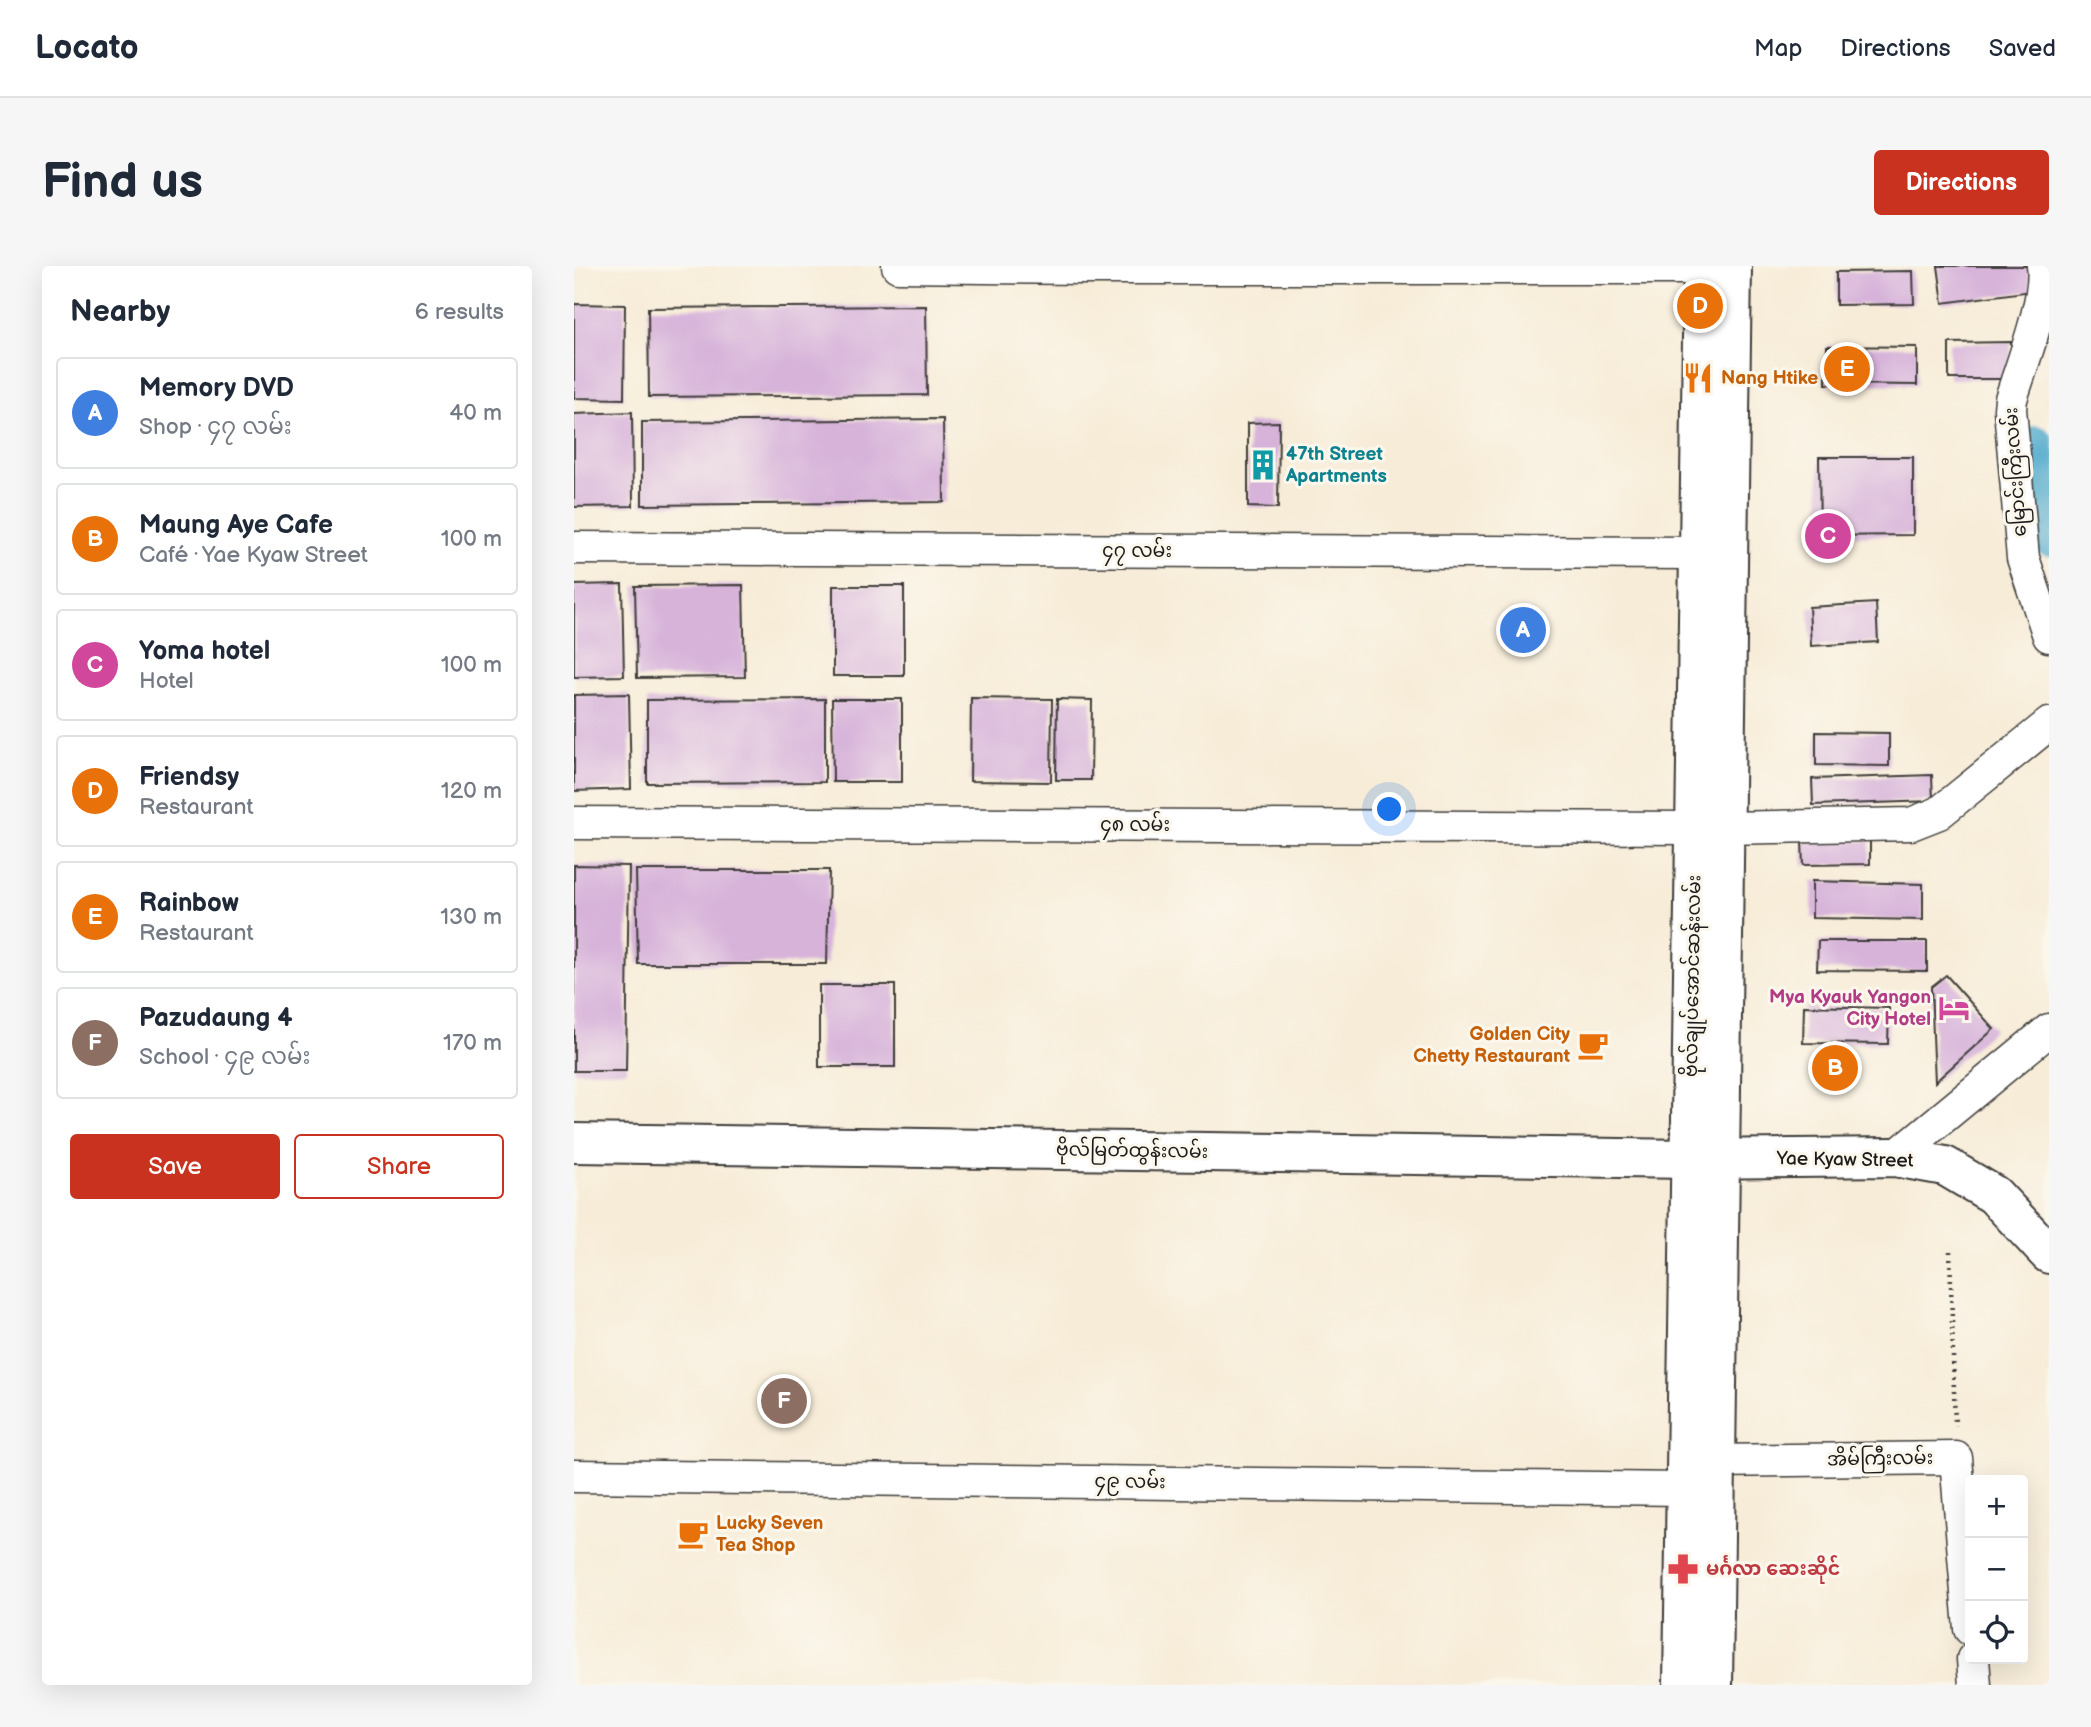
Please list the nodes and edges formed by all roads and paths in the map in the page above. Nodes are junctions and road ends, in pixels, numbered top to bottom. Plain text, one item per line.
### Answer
1 (898, 266) edge
2 (2043, 266) edge
3 (1713, 267) edge
4 (574, 548) edge
5 (1699, 553) junction
6 (2049, 636) edge
7 (2049, 724) edge
8 (574, 823) edge
9 (1710, 828) junction
10 (2049, 1030) edge
11 (574, 1143) edge
12 (1895, 1157) junction
13 (1705, 1159) junction
14 (1951, 1251) dead end
15 (2049, 1254) edge
16 (1956, 1458) junction
17 (1716, 1461) junction
18 (574, 1476) edge
19 (1686, 1489) junction
20 (1968, 1601) edge
21 (1973, 1664) edge
22 (1683, 1685) edge
23 (1713, 1685) edge
24 (1975, 1685) edge

1 - 3 street
2 - 6 street, မြောင်းကြီးလမ်း
3 - 5 main road, ဗိုလ်ချုပ်အောင်ဆန်းလမ်း
3 - 9 main road, ဗိုလ်ချုပ်အောင်ဆန်းလမ်း
4 - 5 street, ၄၇ လမ်း
5 - 9 main road, ဗိုလ်ချုပ်အောင်ဆန်းလမ်း
7 - 9 street, ၄၈ လမ်း
8 - 9 street, ၄၈ လမ်း
9 - 13 main road, ဗိုလ်ချုပ်အောင်ဆန်းလမ်း
10 - 12 street
11 - 13 main road, ဗိုလ်မြတ်ထွန်းလမ်း
12 - 13 main road, Yae Kyaw Street
12 - 15 main road, Yae Kyaw Street
13 - 17 main road, ဗိုလ်ချုပ်အောင်ဆန်းလမ်း
13 - 19 main road, ဗိုလ်ချုပ်အောင်ဆန်းလမ်း
14 - 16 path
16 - 17 street, အိမ်ကြီးလမ်း
16 - 20 street, အိမ်ကြီးလမ်း
17 - 23 main road, ဗိုလ်ချုပ်အောင်ဆန်းလမ်း
18 - 19 street, ၄၉ လမ်း
19 - 22 main road, ဗိုလ်ချုပ်အောင်ဆန်းလမ်း
21 - 24 street

